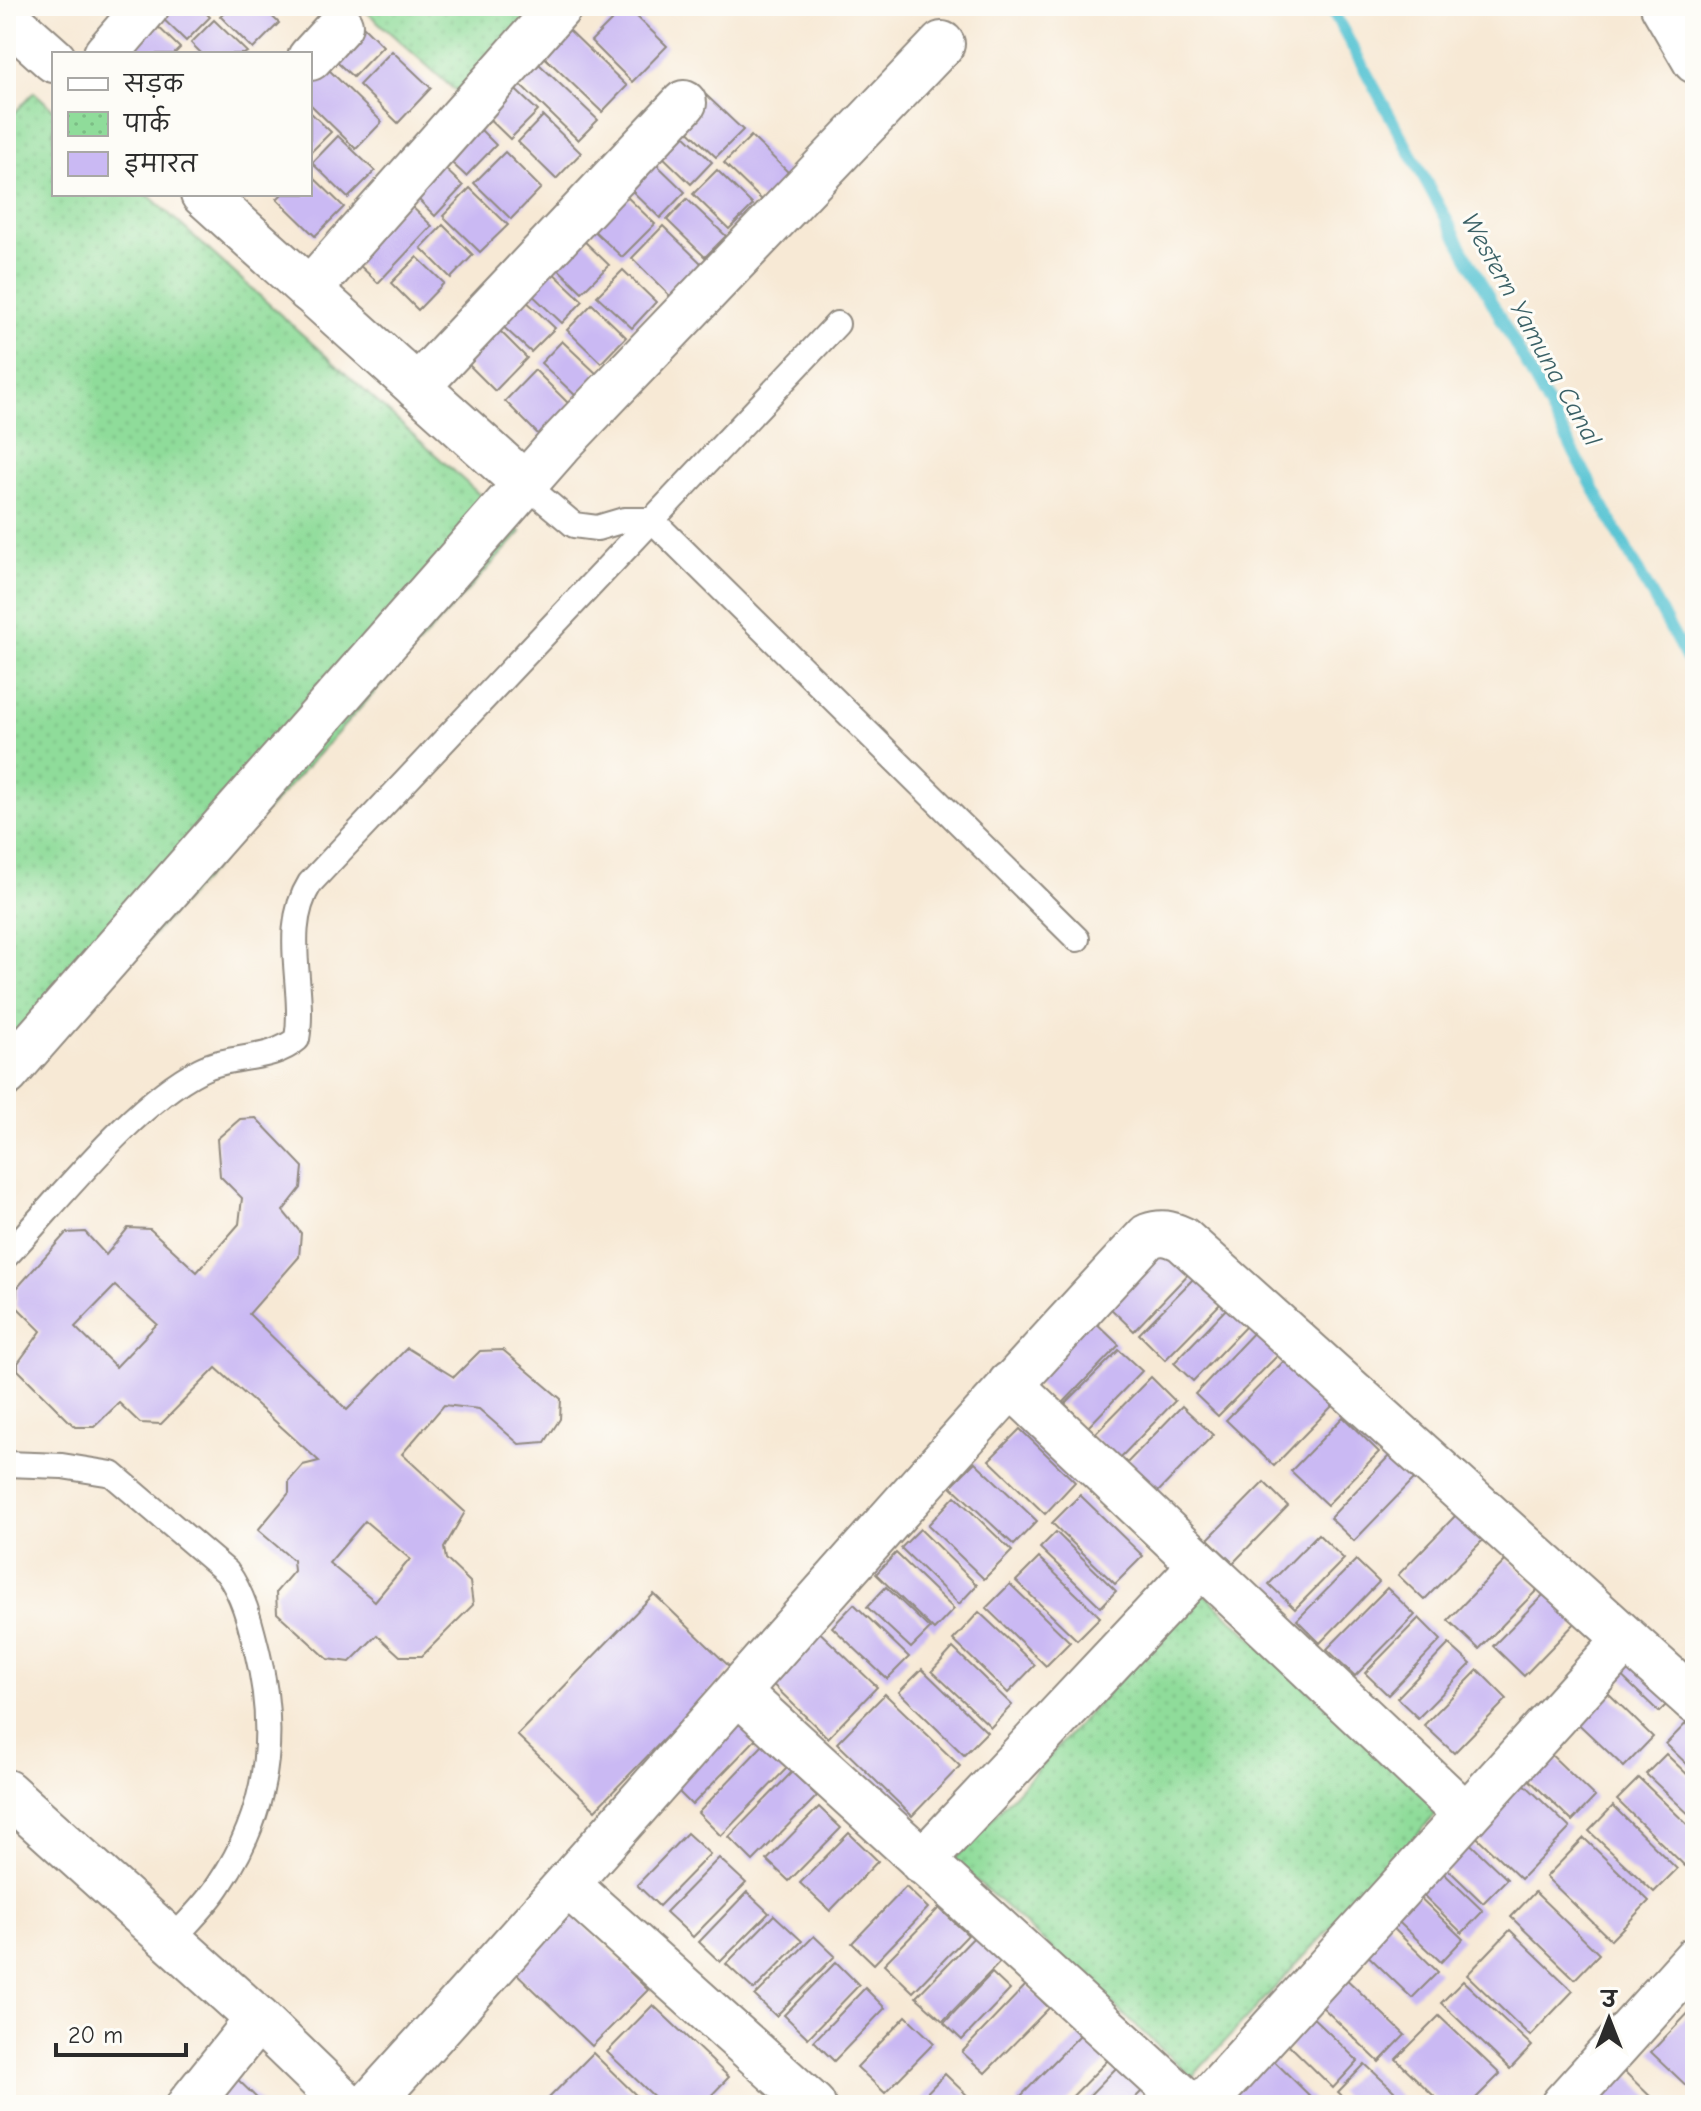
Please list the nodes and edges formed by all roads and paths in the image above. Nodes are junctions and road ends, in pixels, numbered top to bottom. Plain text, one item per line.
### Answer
1 (147, 6) edge
2 (560, 6) edge
3 (1663, 6) edge
4 (340, 25) dead end
5 (942, 44) dead end
6 (108, 52) edge
7 (312, 56) edge
8 (1695, 61) edge
9 (684, 103) dead end
10 (205, 196) edge
11 (309, 290) junction
12 (837, 324) dead end
13 (417, 387) junction
14 (525, 484) junction
15 (652, 520) junction
16 (1077, 939) dead end
17 (6, 1074) edge
18 (6, 1256) edge
19 (1010, 1384) junction
20 (6, 1464) edge
21 (1200, 1566) junction
22 (1625, 1640) junction
23 (738, 1692) junction
24 (1695, 1701) edge
25 (6, 1792) edge
26 (1466, 1815) junction
27 (922, 1862) junction
28 (569, 1886) junction
29 (171, 1941) junction
30 (1692, 1969) edge
31 (258, 2019) junction
32 (189, 2105) edge
33 (347, 2105) edge
34 (369, 2105) edge
35 (813, 2105) edge
36 (1190, 2105) edge
37 (1203, 2105) edge
38 (1563, 2105) edge

1 - 6 street
2 - 11 street
3 - 8 street
4 - 7 street
5 - 14 street
9 - 13 street
10 - 11 street
11 - 13 street
12 - 15 lane
13 - 14 street
14 - 15 lane
14 - 17 street
15 - 16 lane
15 - 18 lane
19 - 21 street
19 - 22 street
19 - 23 street
20 - 29 lane
21 - 26 street
21 - 27 street
22 - 24 street
22 - 26 street
23 - 27 street
23 - 28 street
25 - 29 street
26 - 37 street
27 - 36 street
28 - 34 street
28 - 35 street
29 - 31 street
30 - 38 street
31 - 32 street
31 - 33 street

